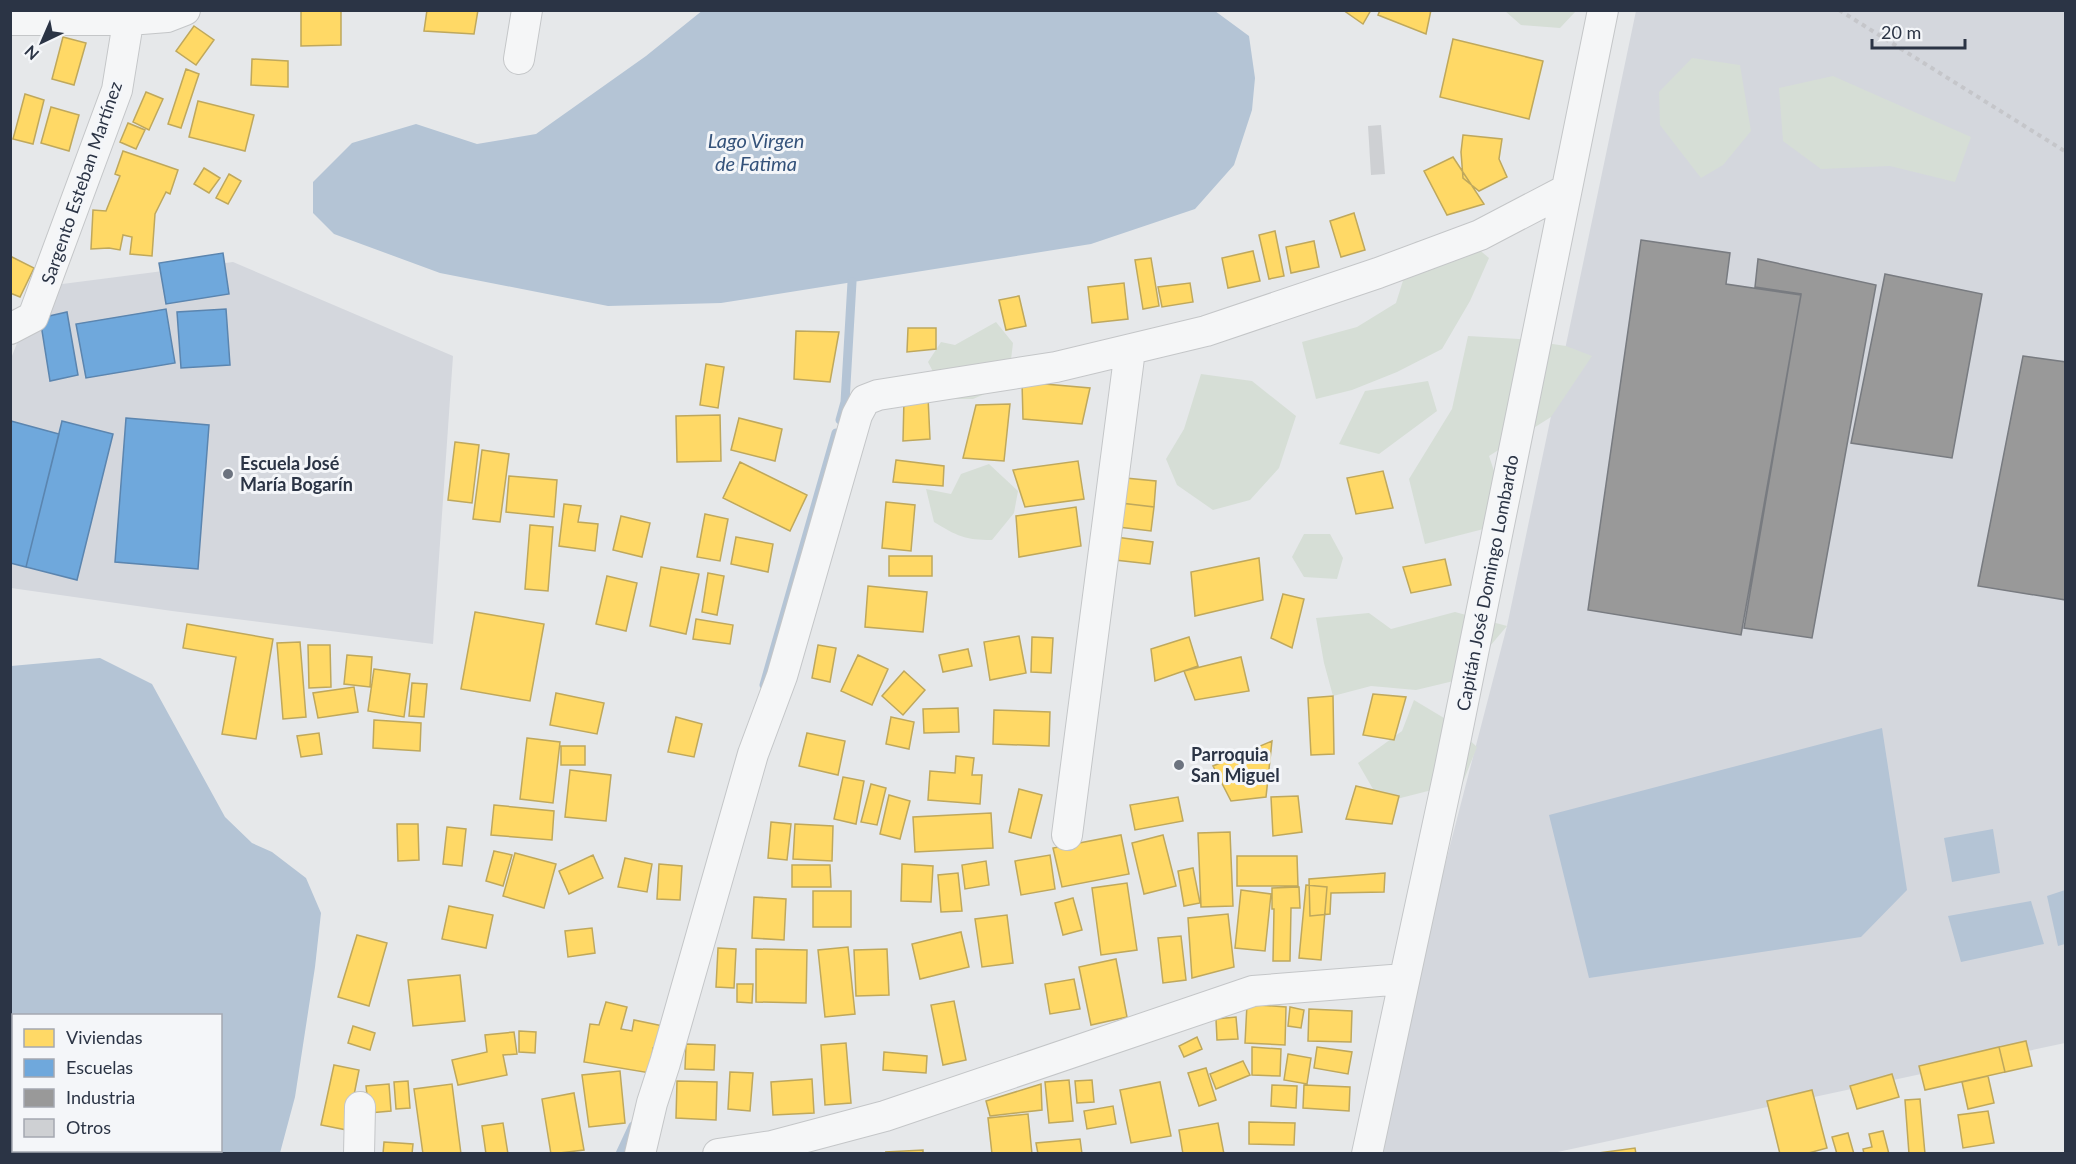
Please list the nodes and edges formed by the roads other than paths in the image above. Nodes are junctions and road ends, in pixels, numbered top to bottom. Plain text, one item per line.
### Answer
1 (185, 10) edge
2 (528, 10) edge
3 (1603, 10) edge
4 (130, 15) edge
5 (10, 20) edge
6 (519, 59) dead end
7 (1566, 190) junction
8 (22, 323) edge
9 (1130, 350) junction
10 (1067, 835) dead end
11 (1404, 979) junction
12 (360, 1107) dead end
13 (359, 1154) edge
14 (640, 1154) edge
15 (718, 1154) edge
16 (1367, 1154) edge

1 - 4 street
2 - 6 street
3 - 7 street, Capitán José Domingo Lombardo
4 - 5 street
4 - 8 street, Sargento Esteban Martínez
7 - 9 street
7 - 11 street, Capitán José Domingo Lombardo
9 - 10 street
9 - 14 street
11 - 15 street
11 - 16 street, Capitán José Domingo Lombardo
12 - 13 street

